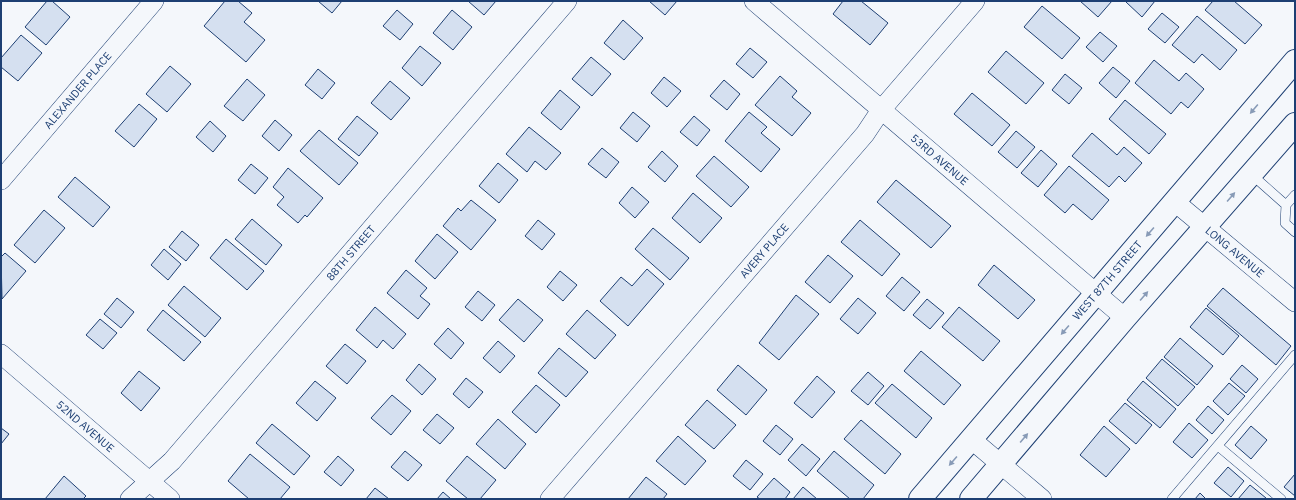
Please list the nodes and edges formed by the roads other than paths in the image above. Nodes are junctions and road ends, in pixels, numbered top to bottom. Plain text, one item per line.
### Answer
1 (154, 1) edge
2 (567, 1) edge
3 (754, 1) edge
4 (976, 1) edge
5 (1295, 61) edge
6 (881, 110) junction
7 (1295, 124) edge
8 (1251, 174) junction
9 (1, 180) edge
10 (1295, 195) edge
11 (1175, 202) junction
12 (1286, 206) junction
13 (1205, 226) junction
14 (1295, 232) edge
15 (1096, 294) junction
16 (1295, 302) edge
17 (1125, 318) junction
18 (1, 354) edge
19 (1295, 355) edge
20 (972, 439) junction
21 (1218, 446) junction
22 (1001, 464) junction
23 (149, 481) junction
24 (130, 499) edge
25 (170, 499) edge
26 (550, 499) edge
27 (920, 499) edge
28 (971, 499) edge
29 (1042, 499) edge
30 (1172, 499) edge
31 (1281, 499) edge

1 - 9 street, ALEXANDER PLACE
2 - 23 street, 88TH STREET
3 - 6 street, 53RD AVENUE
4 - 6 street, AVERY PLACE
5 -> 11 main road, WEST 87TH STREET
6 - 15 street, 53RD AVENUE
6 - 26 street, AVERY PLACE
7 - 8 main road
8 - 12 lane
13 -> 8 main road
10 - 12 lane
11 - 13 street, LONG AVENUE
11 -> 15 main road, WEST 87TH STREET
12 - 14 lane
13 - 16 street, LONG AVENUE
17 -> 13 main road
15 - 17 street, 53RD AVENUE
15 -> 20 main road, WEST 87TH STREET
22 -> 17 main road
18 - 23 street, 52ND AVENUE
19 - 21 lane
20 - 22 street
20 -> 27 main road, WEST 87TH STREET
21 - 30 lane
21 - 31 lane
22 - 28 main road
22 - 29 street
23 - 24 street, 88TH STREET
23 - 25 street, 52ND AVENUE

